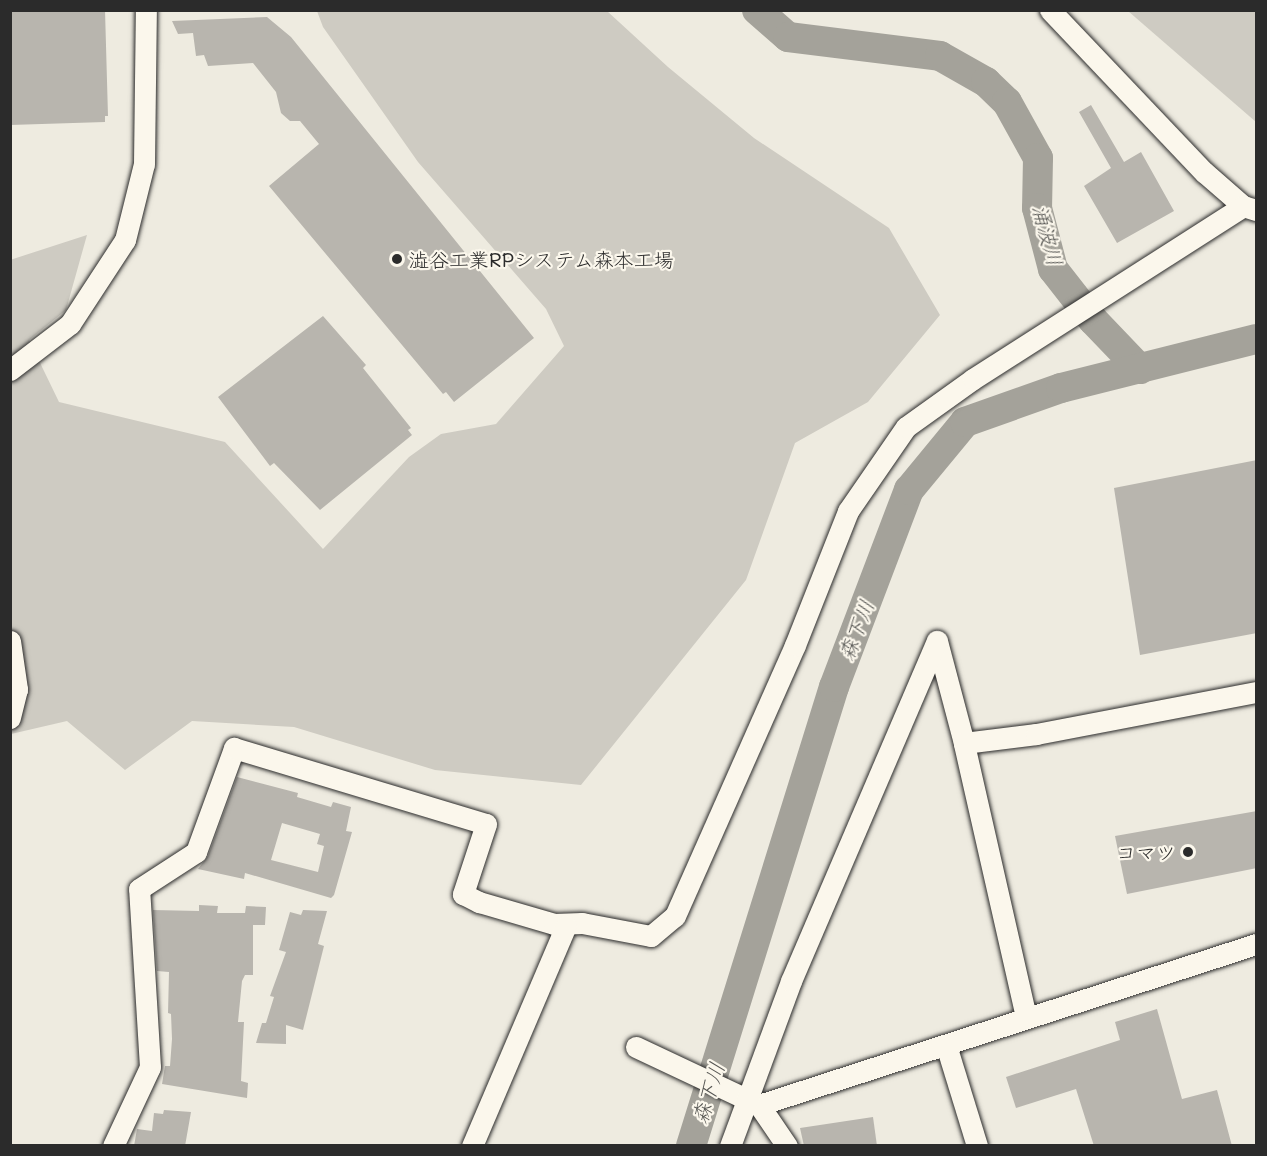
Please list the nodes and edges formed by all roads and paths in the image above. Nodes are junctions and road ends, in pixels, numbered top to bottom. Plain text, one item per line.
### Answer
1 (146, 10) edge
2 (1050, 10) edge
3 (1250, 208) edge
4 (10, 370) edge
5 (10, 641) edge
6 (1257, 692) edge
7 (10, 718) edge
8 (964, 743) junction
9 (566, 926) junction
10 (1257, 944) edge
11 (1026, 1017) junction
12 (946, 1045) junction
13 (641, 1049) dead end
14 (749, 1099) junction
15 (113, 1146) edge
16 (472, 1146) edge
17 (730, 1146) edge
18 (787, 1146) edge
19 (977, 1146) edge

1 - 4 street
2 - 3 street
3 - 9 street
5 - 7 street
6 - 8 street
8 - 11 street
8 - 14 street
9 - 15 street
9 - 16 street
10 - 11 street
11 - 12 street
12 - 14 street
12 - 19 street
13 - 14 street
14 - 17 street
14 - 18 street

